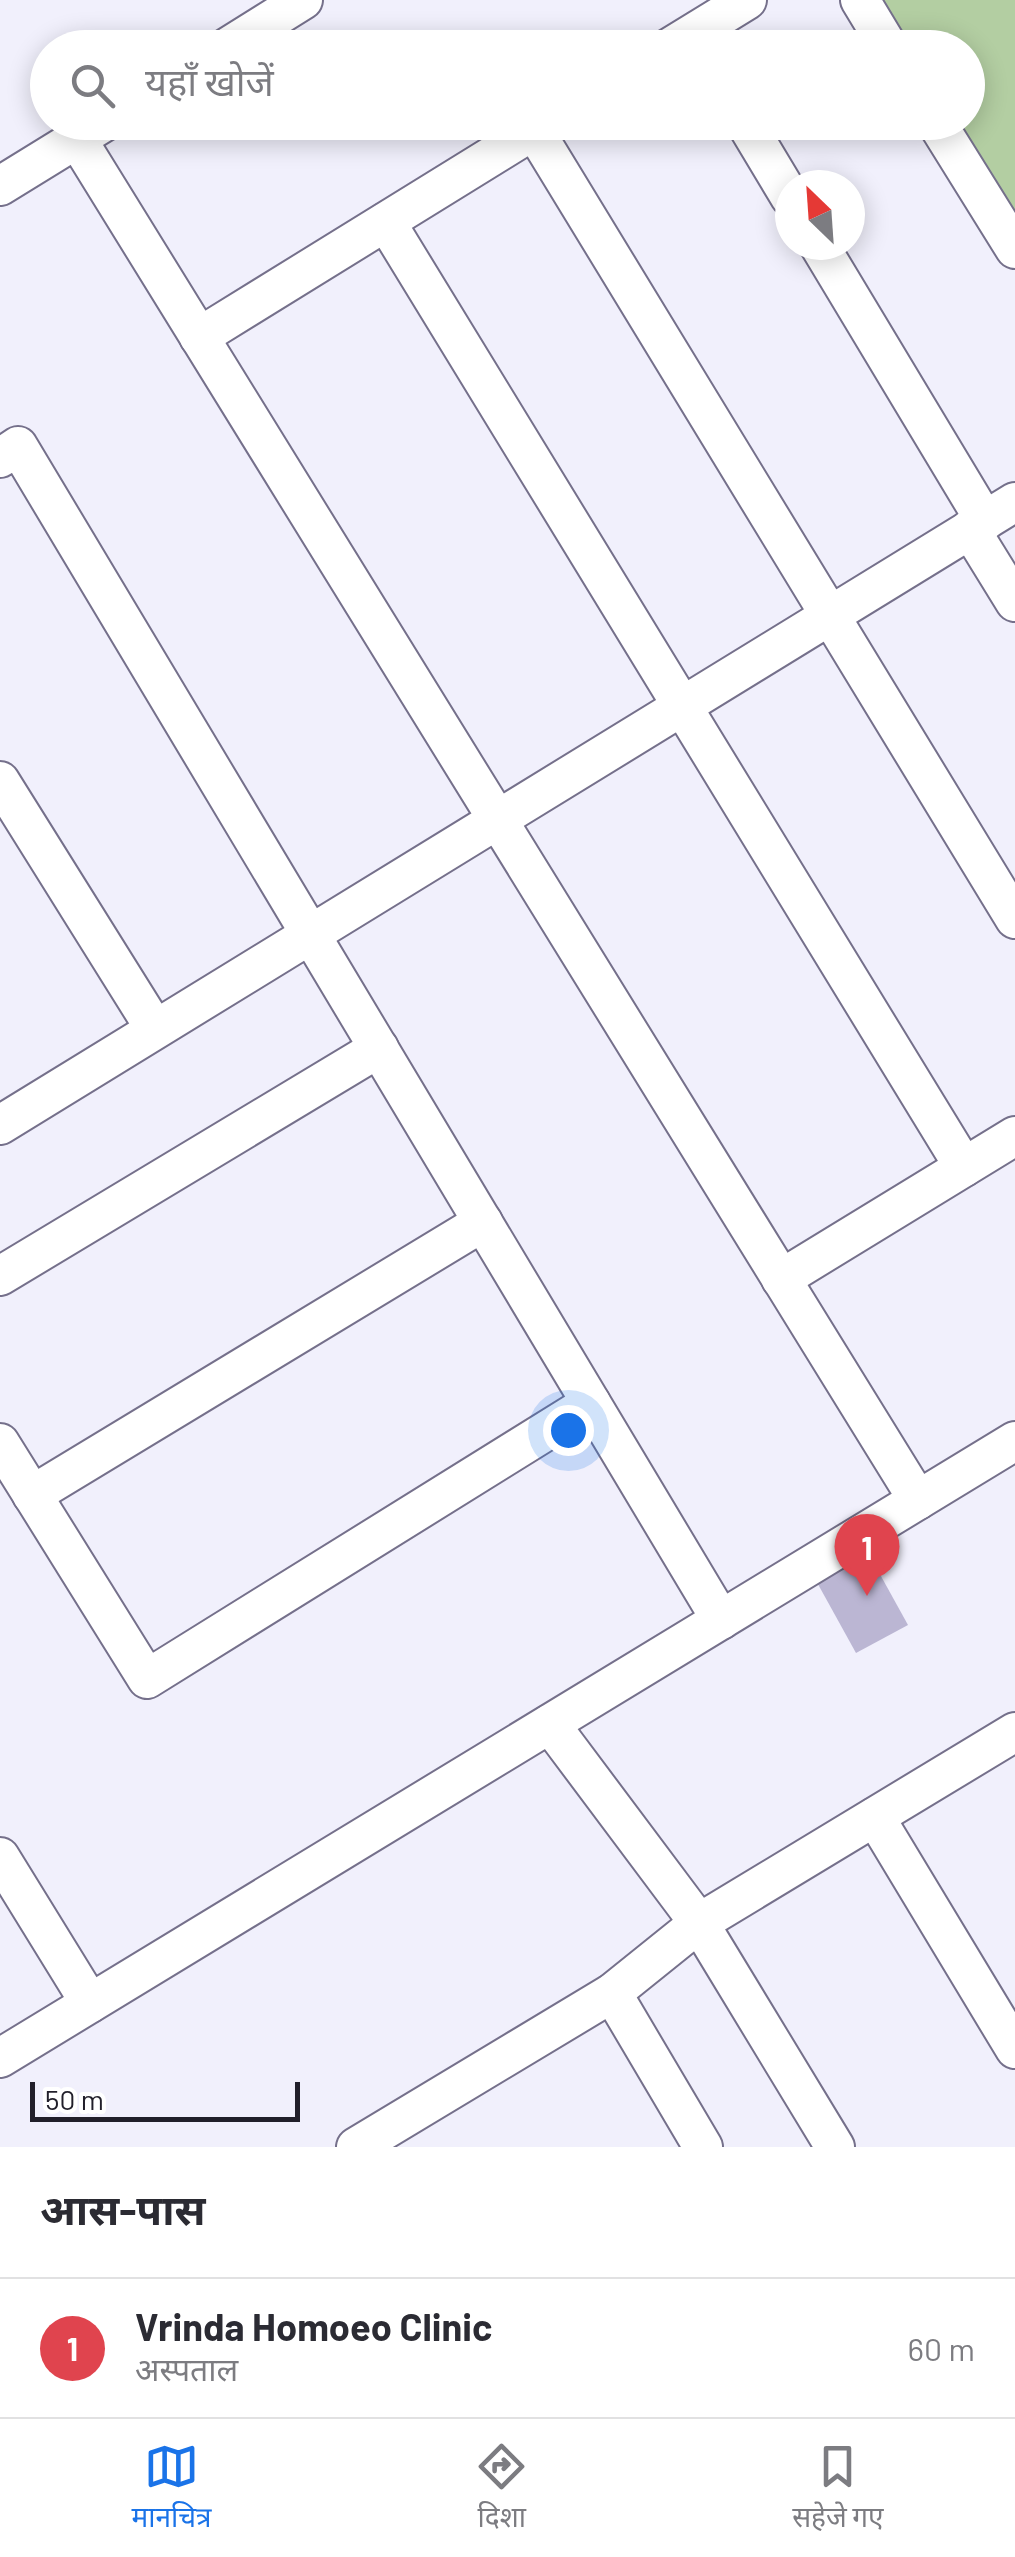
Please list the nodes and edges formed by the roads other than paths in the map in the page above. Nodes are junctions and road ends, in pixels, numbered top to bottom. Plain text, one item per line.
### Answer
1 (303, 0) edge
2 (747, 0) edge
3 (860, 0) edge
4 (255, 30) edge
5 (705, 30) edge
6 (878, 30) edge
7 (75, 140) edge
8 (95, 140) edge
9 (518, 140) edge
10 (548, 140) edge
11 (756, 140) edge
12 (947, 140) edge
13 (775, 172) edge
14 (0, 186) edge
15 (386, 222) junction
16 (1015, 250) edge
17 (828, 260) edge
18 (199, 337) junction
19 (0, 458) edge
20 (990, 517) edge
21 (1015, 602) edge
22 (830, 615) junction
23 (682, 706) junction
24 (0, 780) edge
25 (497, 818) junction
26 (1015, 920) edge
27 (310, 934) junction
28 (155, 1029) junction
29 (378, 1048) junction
30 (2, 1118) edge
31 (1015, 1136) edge
32 (964, 1167) junction
33 (483, 1222) junction
34 (0, 1276) edge
35 (781, 1279) junction
36 (591, 1403) junction
37 (1015, 1441) edge
38 (0, 1443) edge
39 (32, 1494) junction
40 (918, 1500) junction
41 (721, 1620) junction
42 (550, 1724) junction
43 (1015, 1732) edge
44 (874, 1817) junction
45 (0, 1857) edge
46 (699, 1923) junction
47 (612, 1993) junction
48 (90, 2004) junction
49 (1015, 2049) edge
50 (0, 2058) edge
51 (356, 2147) edge
52 (704, 2147) edge
53 (835, 2147) edge

1 - 4 street
2 - 5 street
3 - 6 street
7 - 14 street
8 - 18 street
9 - 15 street
10 - 22 street
11 - 13 street
12 - 16 street
15 - 18 street
15 - 23 street
17 - 20 street
18 - 25 street
19 - 27 street
20 - 21 street
20 - 22 street
22 - 23 street
22 - 26 street
23 - 25 street
23 - 32 street
24 - 28 street
25 - 27 street
25 - 35 street
27 - 28 street
27 - 29 street
28 - 30 street
29 - 33 street
29 - 34 street
31 - 32 street
32 - 35 street
33 - 36 street
33 - 39 street
35 - 40 street
36 - 39 street
36 - 41 street
37 - 40 street
38 - 39 street
40 - 41 street
41 - 42 street
42 - 46 street
42 - 48 street
43 - 44 street
44 - 46 street
44 - 49 street
45 - 48 street
46 - 47 street
46 - 53 street
47 - 51 street
47 - 52 street
48 - 50 street

